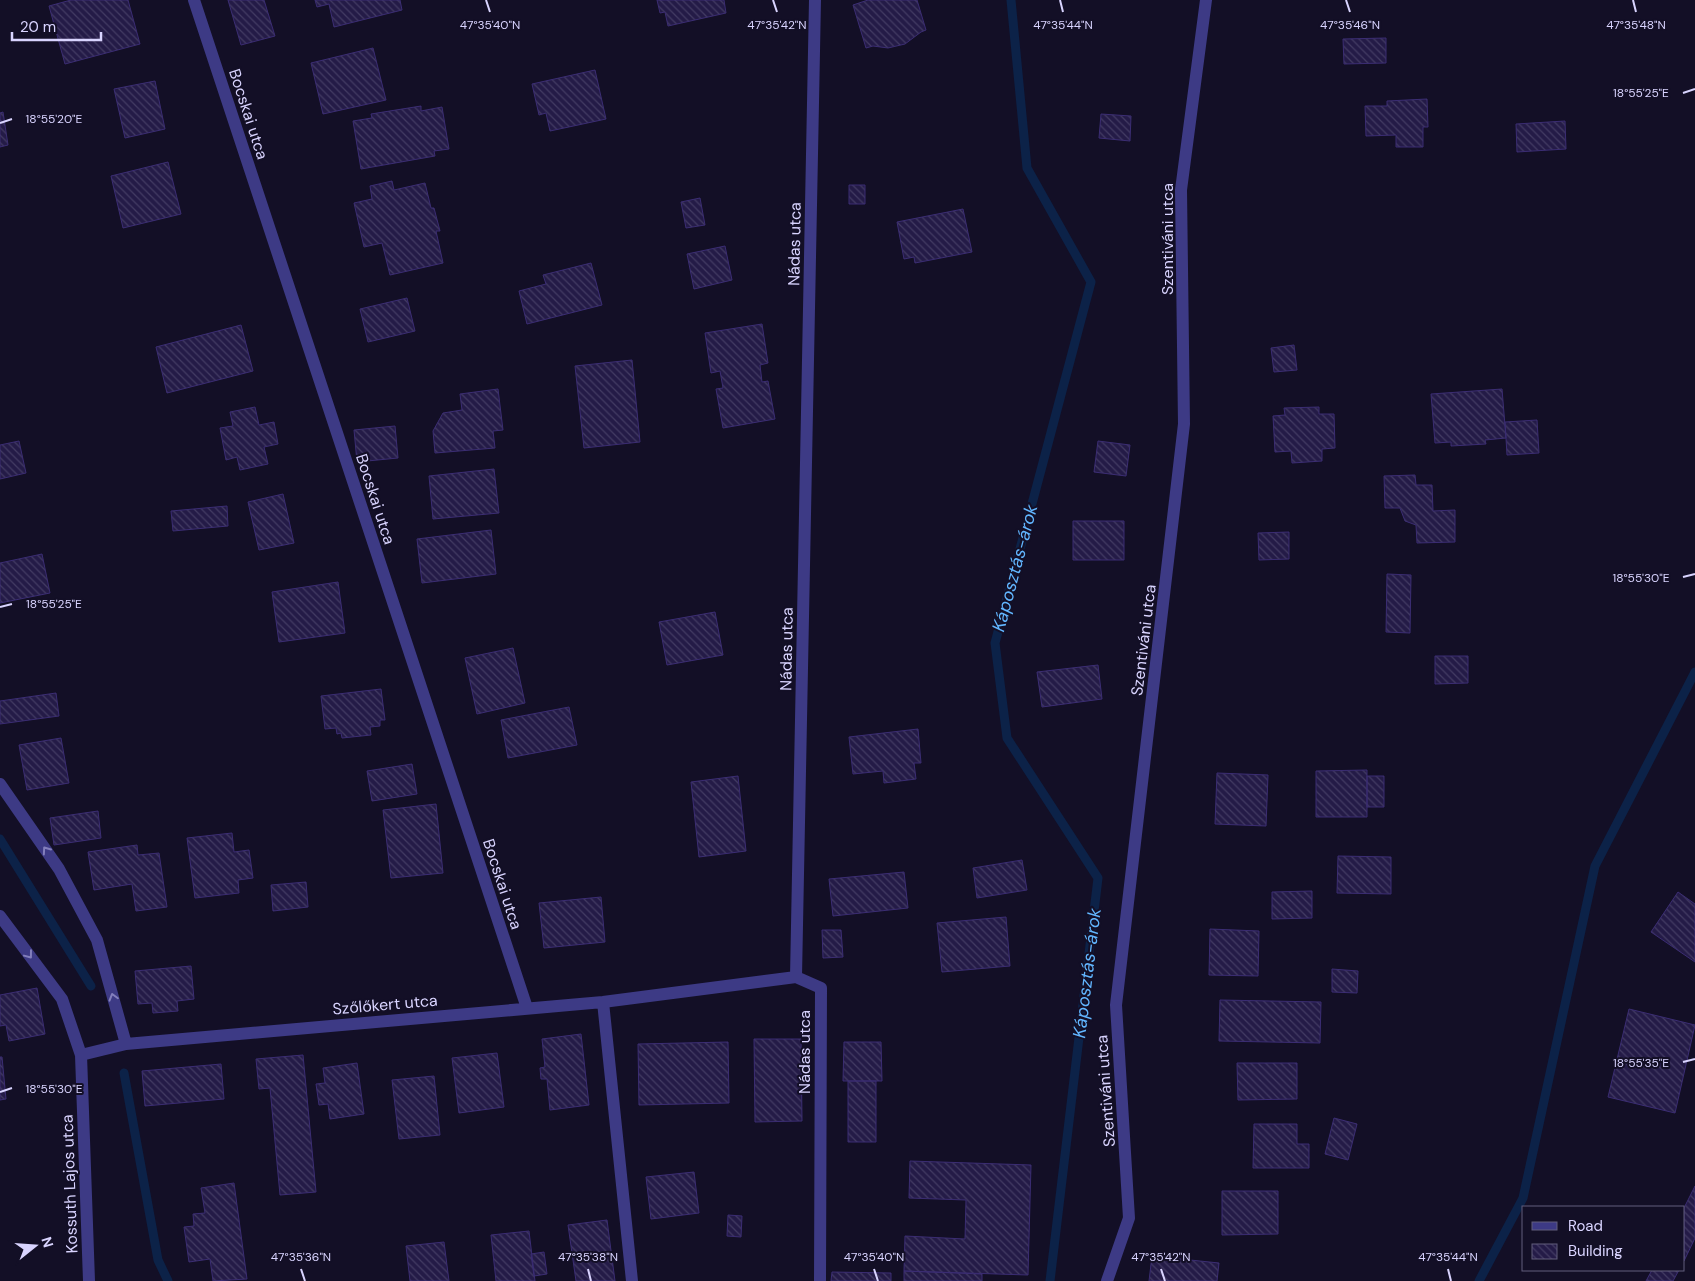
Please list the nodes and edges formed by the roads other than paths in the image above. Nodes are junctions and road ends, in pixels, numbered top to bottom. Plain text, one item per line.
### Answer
1 (194, 0) edge
2 (815, 0) edge
3 (1206, 0) edge
4 (0, 784) edge
5 (0, 916) edge
6 (796, 977) junction
7 (603, 1002) junction
8 (527, 1008) junction
9 (126, 1044) junction
10 (81, 1055) junction
11 (90, 1281) edge
12 (632, 1281) edge
13 (820, 1281) edge
14 (1108, 1281) edge

1 - 8 street, Bocskai utca
2 - 6 street, Nádas utca
3 - 14 street, Szentiváni utca
9 -> 4 street
5 -> 10 street, Kossuth Lajos utca
6 - 7 street, Szőlőkert utca
6 - 13 street, Nádas utca
7 - 8 street, Szőlőkert utca
7 - 12 street
8 - 9 street, Szőlőkert utca
9 - 10 street
10 - 11 street, Kossuth Lajos utca

